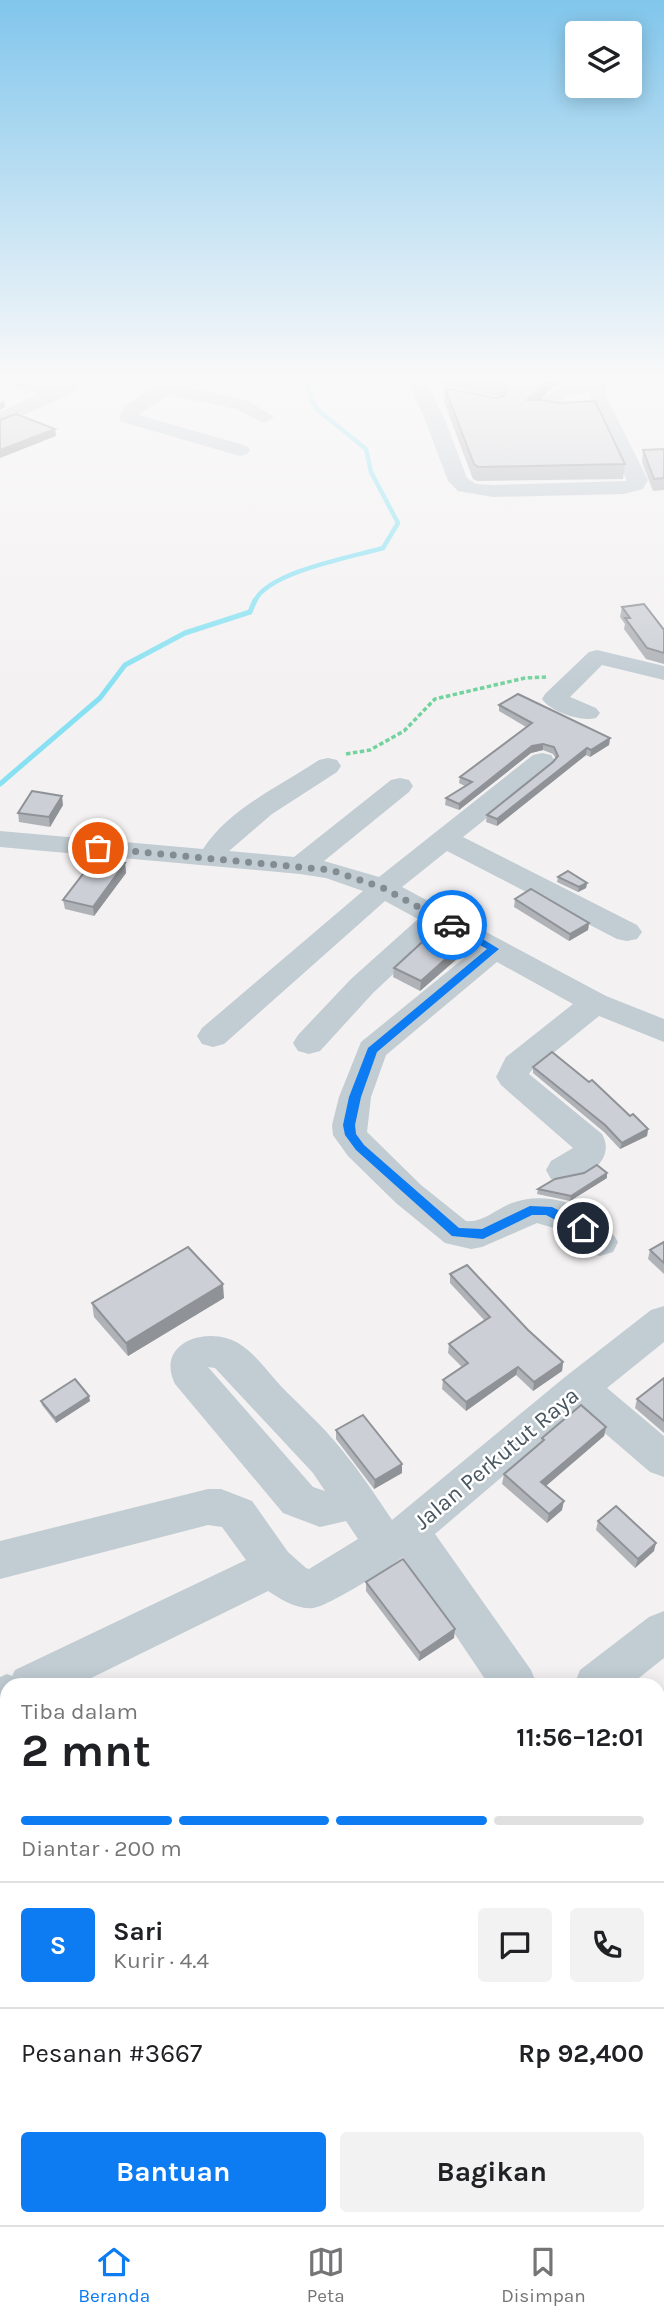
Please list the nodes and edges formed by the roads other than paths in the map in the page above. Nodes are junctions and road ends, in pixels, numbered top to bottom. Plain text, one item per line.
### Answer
1 (458, 480) edge
2 (638, 480) edge
3 (664, 673) edge
4 (587, 713) dead end
5 (541, 761) dead end
6 (327, 765) road end
7 (400, 786) dead end
8 (0, 839) edge
9 (445, 839) junction
10 (210, 859) junction
11 (300, 866) junction
12 (383, 888) junction
13 (438, 916) junction
14 (626, 932) dead end
15 (494, 949) junction
16 (596, 1003) junction
17 (664, 1031) edge
18 (213, 1035) dead end
19 (309, 1043) dead end
20 (564, 1170) dead end
21 (600, 1242) dead end
22 (664, 1321) edge
23 (579, 1388) junction
24 (664, 1460) edge
25 (353, 1497) dead end
26 (398, 1538) junction
27 (0, 1560) edge
28 (274, 1567) junction
29 (664, 1632) edge
30 (45, 1678) edge
31 (509, 1678) edge
32 (605, 1678) edge

1 - 2 street
3 - 4 street
5 - 9 street
6 - 10 street
7 - 11 street
8 - 10 street
9 - 12 street
9 - 14 street
10 - 11 street
11 - 12 street
12 - 13 street
12 - 18 street
13 - 15 street
13 - 19 street
15 - 16 street
15 - 21 street
16 - 17 street
16 - 20 street
22 - 23 street, Jalan Perkutut Raya
23 - 24 street
23 - 26 street, Jalan Perkutut Raya
25 - 26 street
26 - 28 street
26 - 31 street, Jalan Perkutut Raya
27 - 28 street
28 - 30 street
29 - 32 street

